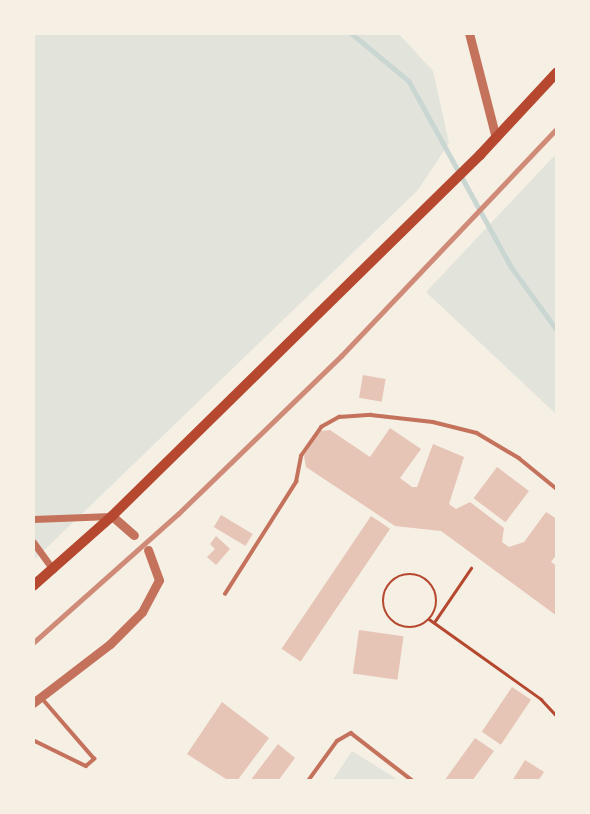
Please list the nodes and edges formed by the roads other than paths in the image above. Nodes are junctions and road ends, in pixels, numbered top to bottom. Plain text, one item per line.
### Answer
1 (469, 33) edge
2 (557, 72) edge
3 (496, 138) junction
4 (557, 489) edge
5 (112, 516) junction
6 (33, 519) edge
7 (134, 535) dead end
8 (33, 542) edge
9 (148, 550) dead end
10 (53, 570) junction
11 (33, 586) edge
12 (225, 594) dead end
13 (37, 700) edge
14 (33, 740) edge
15 (308, 781) edge
16 (413, 781) edge

1 - 3 street
2 - 3 main road
3 - 5 main road
4 - 12 lane
5 - 6 street
5 - 7 street
5 - 10 main road
8 - 10 street
9 - 13 street
10 - 11 main road
13 - 14 lane
15 - 16 lane

